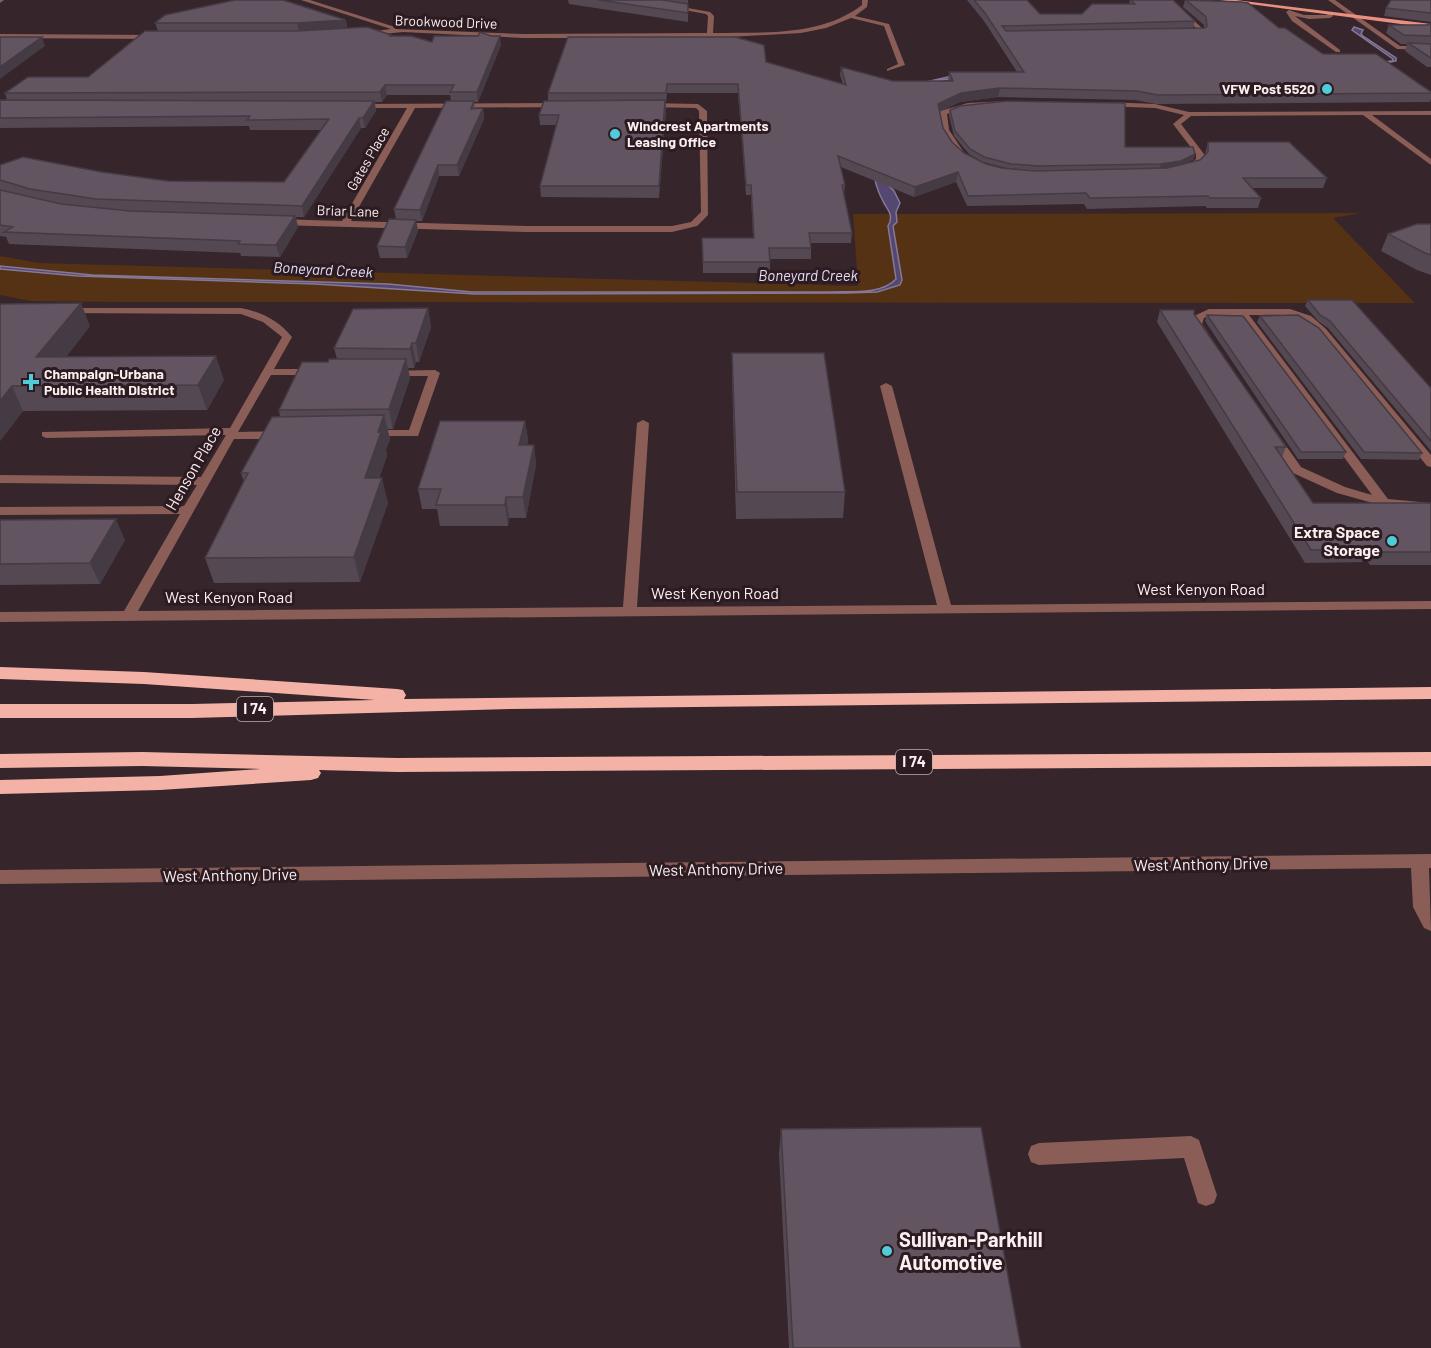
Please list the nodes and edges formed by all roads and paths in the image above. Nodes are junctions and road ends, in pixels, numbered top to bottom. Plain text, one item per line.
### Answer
1 (304, 0) edge
2 (633, 0) edge
3 (865, 0) edge
4 (1169, 0) edge
5 (1222, 0) edge
6 (1331, 0) edge
7 (1286, 8) junction
8 (1330, 13) junction
9 (1292, 14) junction
10 (1350, 15) junction
11 (853, 17) junction
12 (1427, 27) edge
13 (1371, 29) junction
14 (1382, 29) dead end
15 (1392, 29) edge
16 (403, 30) junction
17 (351, 34) edge
18 (1431, 34) edge
19 (1174, 35) edge
20 (0, 36) edge
21 (710, 36) junction
22 (167, 37) edge
23 (1431, 48) edge
24 (1338, 51) edge
25 (890, 70) dead end
26 (1011, 104) edge
27 (1101, 104) edge
28 (573, 105) edge
29 (639, 105) edge
30 (342, 106) edge
31 (412, 106) junction
32 (1364, 113) junction
33 (1431, 113) edge
34 (1189, 114) junction
35 (968, 161) edge
36 (1431, 163) edge
37 (1180, 171) edge
38 (261, 221) edge
39 (345, 224) junction
40 (48, 311) edge
41 (1242, 312) junction
42 (1210, 344) edge
43 (267, 372) junction
44 (327, 372) edge
45 (375, 372) edge
46 (886, 386) dead end
47 (1263, 422) edge
48 (643, 423) dead end
49 (232, 433) junction
50 (46, 434) dead end
51 (357, 434) edge
52 (300, 435) edge
53 (1431, 463) edge
54 (0, 479) edge
55 (205, 481) junction
56 (1384, 502) junction
57 (1431, 507) edge
58 (189, 510) junction
59 (0, 511) edge
60 (1431, 605) edge
61 (945, 609) junction
62 (630, 612) junction
63 (128, 616) junction
64 (0, 617) edge
65 (0, 673) edge
66 (1431, 693) edge
67 (510, 703) junction
68 (0, 711) edge
69 (1431, 759) edge
70 (0, 761) edge
71 (396, 765) junction
72 (0, 787) edge
73 (1427, 863) edge
74 (0, 877) edge
75 (1431, 922) edge
76 (1039, 1154) dead end
77 (1206, 1195) dead end

1 - 16 street
2 - 21 street
3 - 11 street
4 - 19 street
5 - 7 main road
6 - 10 street
7 - 8 main road
7 - 9 street
8 - 9 street
8 - 10 main road
9 - 24 street
10 - 12 main road
10 - 13 street
11 - 21 street, Brookwood Drive
11 - 25 street
12 - 15 street
12 - 18 street
13 - 14 street
13 - 23 street
16 - 17 street, Brookwood Drive
16 - 21 street, Brookwood Drive
20 - 22 street
26 - 35 street
27 - 34 street
28 - 31 street
29 - 39 street, Briar Lane
30 - 31 street
31 - 39 street, Gates Place
32 - 33 street
32 - 34 street
32 - 36 street
34 - 37 street
38 - 39 street, Briar Lane
40 - 43 street, Henson Place
41 - 42 street
41 - 53 street
41 - 56 street
43 - 44 street
43 - 49 street, Henson Place
45 - 51 street
46 - 61 street
47 - 56 street
48 - 62 street
49 - 50 street
49 - 52 street
49 - 55 street, Henson Place
54 - 55 street
55 - 58 street, Henson Place
56 - 57 street
58 - 59 street
58 - 63 street, Henson Place
60 - 61 street, West Kenyon Road
61 - 62 street, West Kenyon Road
62 - 63 street, West Kenyon Road
63 - 64 street, West Kenyon Road
65 - 67 highway
66 - 67 highway, I 74
67 - 68 highway, I 74
69 - 71 highway, I 74
70 - 71 highway, I 74
71 - 72 highway
73 - 74 street, West Anthony Drive
73 - 75 street
76 - 77 street

